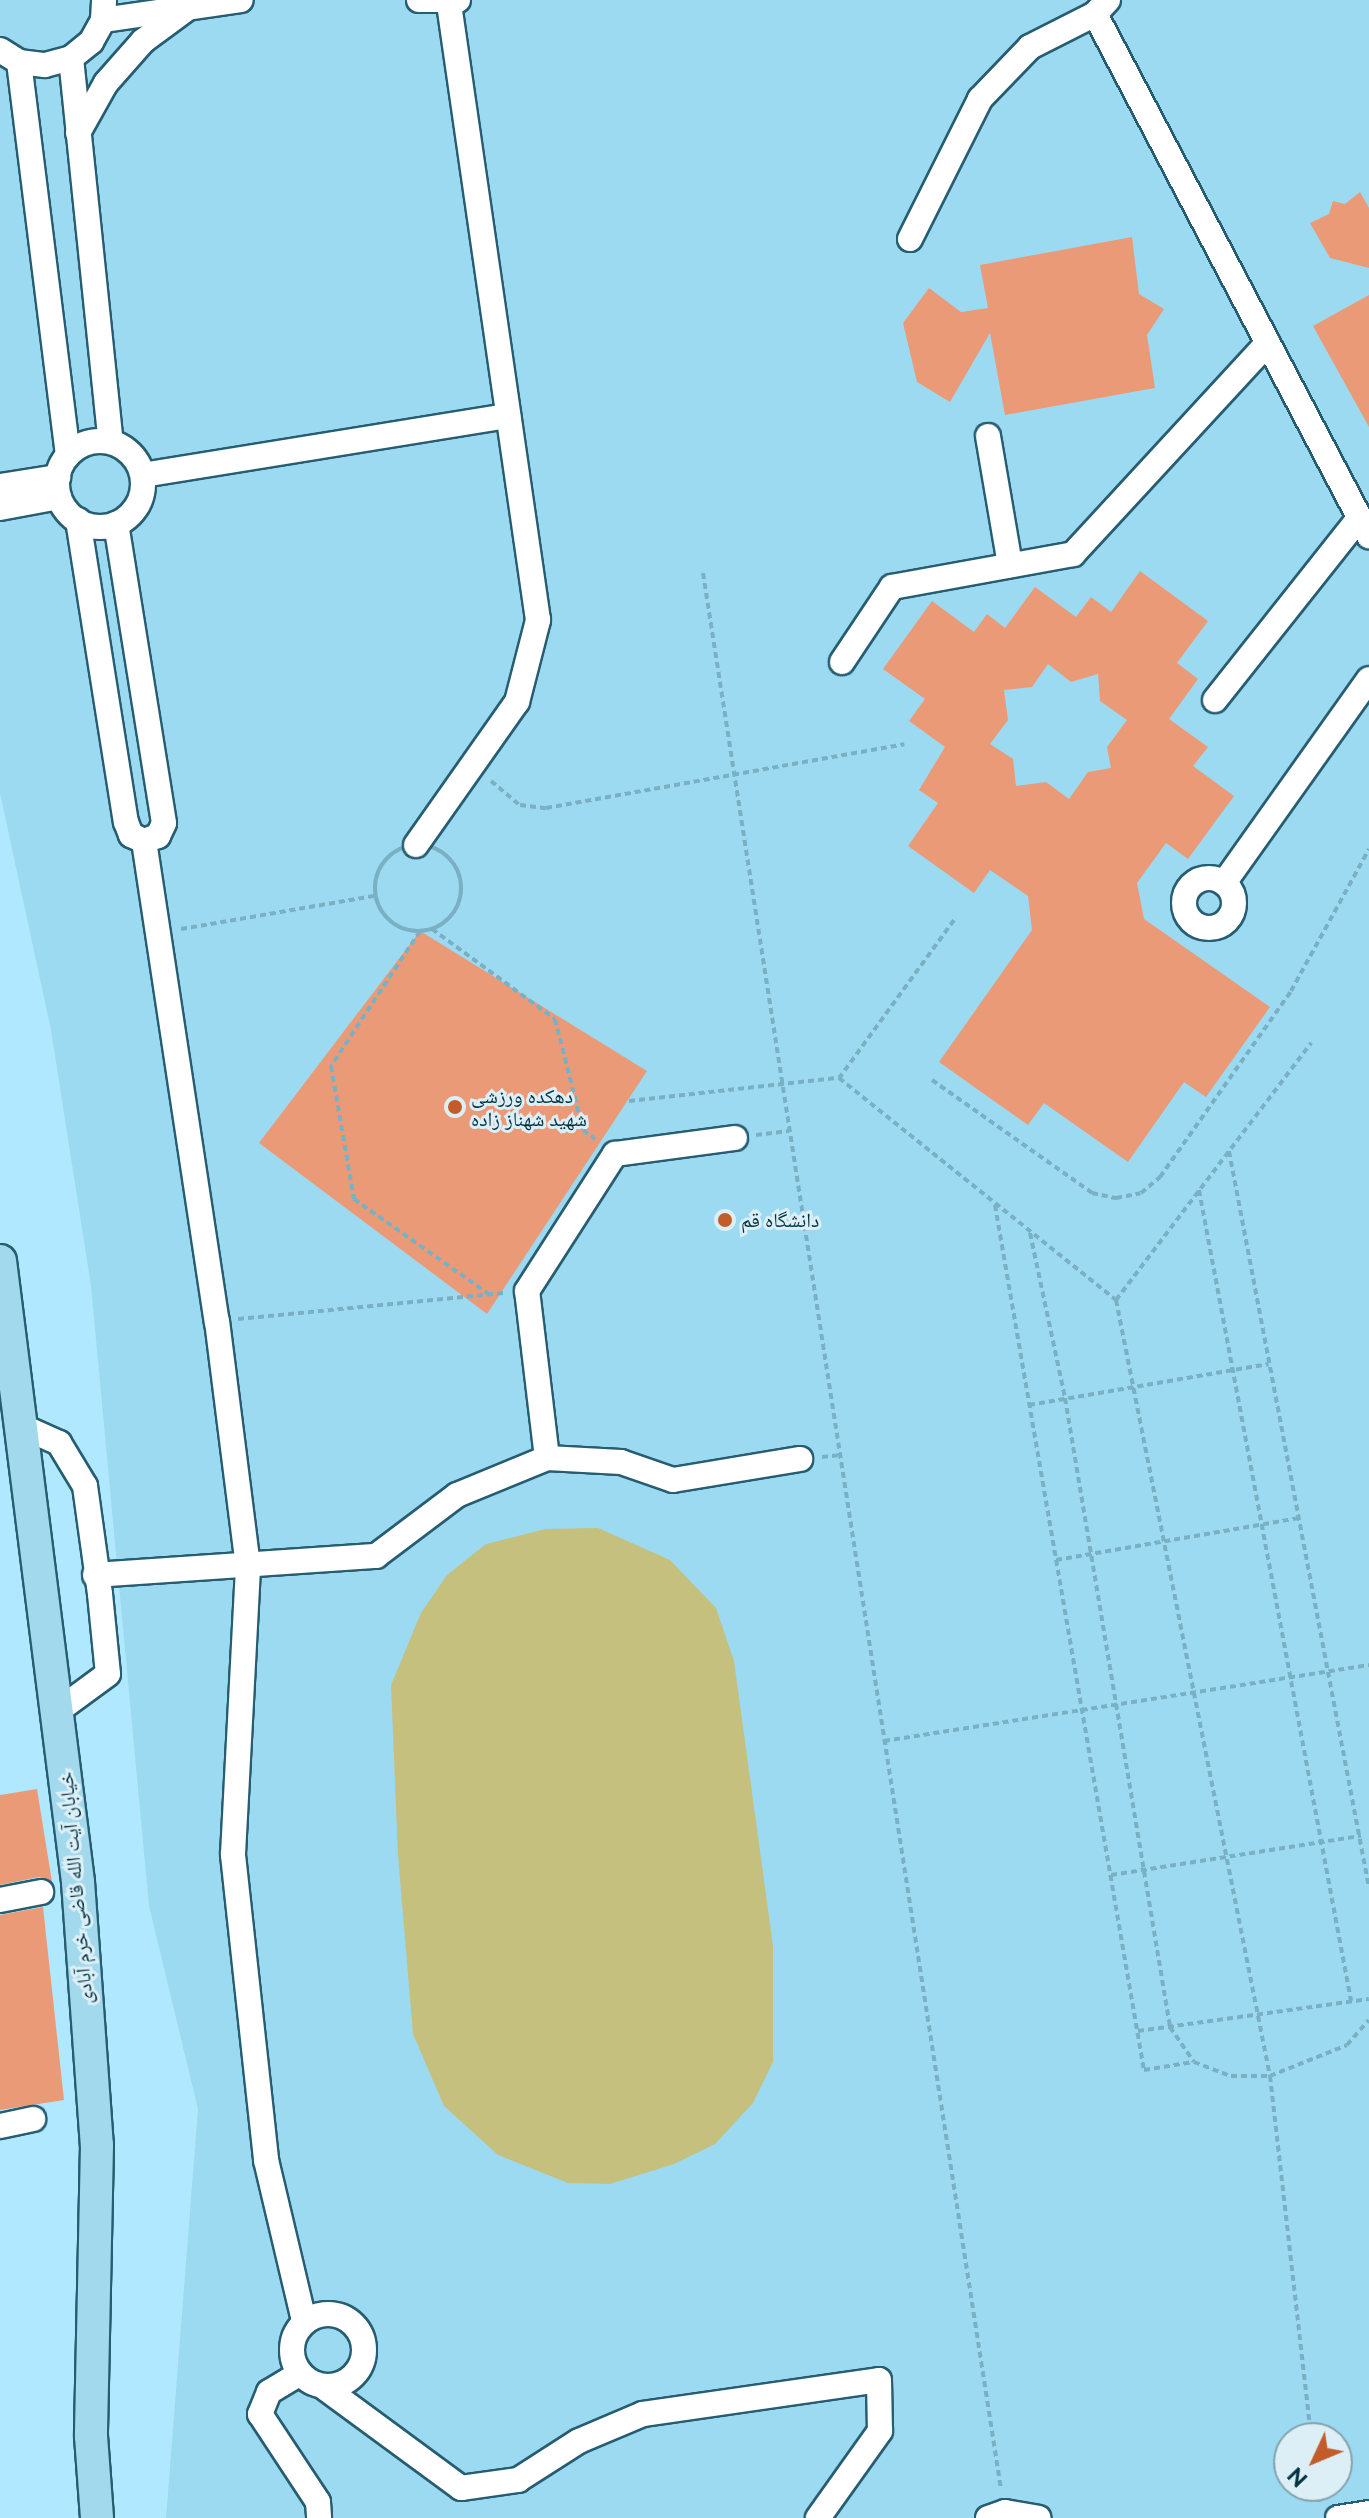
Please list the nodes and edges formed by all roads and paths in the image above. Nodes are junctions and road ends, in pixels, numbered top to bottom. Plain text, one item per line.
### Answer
1 (241, 0) edge
2 (419, 0) edge
3 (454, 2) edge
4 (1102, 7) edge
5 (188, 8) junction
6 (103, 10) edge
7 (10, 56) edge
8 (71, 58) junction
9 (78, 133) junction
10 (910, 239) dead end
11 (1268, 343) junction
12 (508, 416) junction
13 (988, 436) dead end
14 (111, 442) junction
15 (143, 475) junction
16 (62, 476) junction
17 (0, 486) edge
18 (0, 508) edge
19 (78, 520) junction
20 (116, 524) junction
21 (1364, 526) edge
22 (1010, 565) junction
23 (703, 573) dead end
24 (842, 662) dead end
25 (1369, 679) edge
26 (1215, 700) dead end
27 (484, 744) junction
28 (904, 744) dead end
29 (734, 774) junction
30 (144, 841) junction
31 (416, 845) junction
32 (1369, 849) edge
33 (1224, 883) dead end
34 (375, 896) junction
35 (954, 920) dead end
36 (432, 929) junction
37 (420, 931) junction
38 (158, 933) junction
39 (1311, 1043) dead end
40 (839, 1078) junction
41 (932, 1080) dead end
42 (782, 1085) junction
43 (629, 1101) dead end
44 (789, 1131) junction
45 (735, 1138) joint
46 (1229, 1151) junction
47 (615, 1154) junction
48 (1199, 1190) junction
49 (995, 1203) junction
50 (1030, 1231) junction
51 (0, 1261) edge
52 (527, 1291) junction
53 (490, 1295) junction
54 (1116, 1300) junction
55 (217, 1321) junction
56 (1269, 1364) junction
57 (1233, 1369) junction
58 (1133, 1385) junction
59 (1065, 1398) junction
60 (1029, 1405) junction
61 (21, 1426) junction
62 (547, 1458) junction
63 (800, 1459) dead end
64 (1298, 1518) junction
65 (1262, 1524) junction
66 (1163, 1543) junction
67 (1091, 1554) junction
68 (1056, 1560) junction
69 (248, 1568) junction
70 (95, 1575) junction
71 (1369, 1665) edge
72 (1326, 1671) junction
73 (1290, 1677) junction
74 (1193, 1691) junction
75 (1117, 1706) junction
76 (59, 1710) junction
77 (1082, 1711) junction
78 (884, 1741) junction
79 (1361, 1836) junction
80 (1322, 1843) junction
81 (1227, 1859) junction
82 (1145, 1871) junction
83 (1111, 1875) junction
84 (1369, 1888) edge
85 (41, 1892) dead end
86 (0, 1900) edge
87 (1369, 1999) edge
88 (1351, 2001) junction
89 (1258, 2015) junction
90 (1369, 2020) edge
91 (1170, 2027) junction
92 (1137, 2031) junction
93 (1194, 2062) junction
94 (1270, 2076) junction
95 (33, 2119) dead end
96 (0, 2126) edge
97 (304, 2321) junction
98 (299, 2374) junction
99 (325, 2388) junction
100 (1309, 2422) edge
101 (1369, 2513) edge
102 (996, 2515) edge
103 (97, 2518) edge
104 (319, 2518) edge
105 (818, 2518) edge
106 (1038, 2518) edge
107 (1338, 2518) edge

1 - 5 street
2 - 3 street
3 - 12 street
4 - 10 street
4 - 11 street
5 - 6 street
5 - 9 street
6 - 8 street
7 - 8 street
7 - 16 street
8 - 9 street
9 - 14 street
11 - 21 street
11 - 22 street
12 - 15 street
12 - 27 street
13 - 22 street
14 - 15 street
14 - 16 street
15 - 20 street
16 - 17 street
16 - 18 street
16 - 19 street
19 - 20 street
19 - 30 street
20 - 30 street
21 - 26 street
22 - 24 street
23 - 29 path
25 - 33 street
27 - 29 path
27 - 31 street
28 - 29 path
29 - 42 path
30 - 38 street
31 - 34 path
31 - 36 path
32 - 41 path
34 - 37 path
34 - 38 path
35 - 40 path
36 - 37 path
36 - 47 path
37 - 53 path
38 - 55 street
39 - 46 path
40 - 42 path
40 - 49 path
42 - 43 path
42 - 44 path
44 - 45 path
44 - 78 path
45 - 47 street
46 - 48 path
46 - 56 path
47 - 52 street
48 - 54 path
48 - 57 path
49 - 50 path
49 - 60 path
50 - 54 path
50 - 59 path
51 - 61 main road, خیابان آیت الله قاضی خرم آبادی
52 - 53 path
52 - 62 street
53 - 55 path
54 - 58 path
55 - 69 street
56 - 57 path
56 - 64 path
57 - 58 path
57 - 65 path
58 - 59 path
58 - 66 path
59 - 60 path
59 - 67 path
60 - 68 path
61 - 70 street
61 - 76 main road, خیابان آیت الله قاضی خرم آبادی
62 - 63 street
62 - 69 street
64 - 65 path
64 - 72 path
65 - 66 path
65 - 73 path
66 - 67 path
66 - 74 path
67 - 68 path
67 - 75 path
68 - 77 path
69 - 70 street
69 - 97 street
70 - 76 street
71 - 72 path
72 - 73 path
72 - 79 path
73 - 74 path
73 - 80 path
74 - 75 path
74 - 81 path
75 - 77 path
75 - 82 path
76 - 103 main road, خیابان آیت الله قاضی خرم آبادی
77 - 78 path
77 - 83 path
78 - 102 path
79 - 80 path
79 - 84 path
80 - 81 path
80 - 88 path
81 - 82 path
81 - 89 path
82 - 83 path
82 - 91 path
83 - 92 path
85 - 86 street
87 - 88 path
88 - 89 path
89 - 91 path
89 - 94 path
90 - 94 path
91 - 92 path
91 - 93 path
92 - 93 path
93 - 94 path
94 - 100 path
95 - 96 street
97 - 98 street
97 - 99 street
98 - 99 street
98 - 104 street
99 - 105 street
101 - 107 street
102 - 106 street

